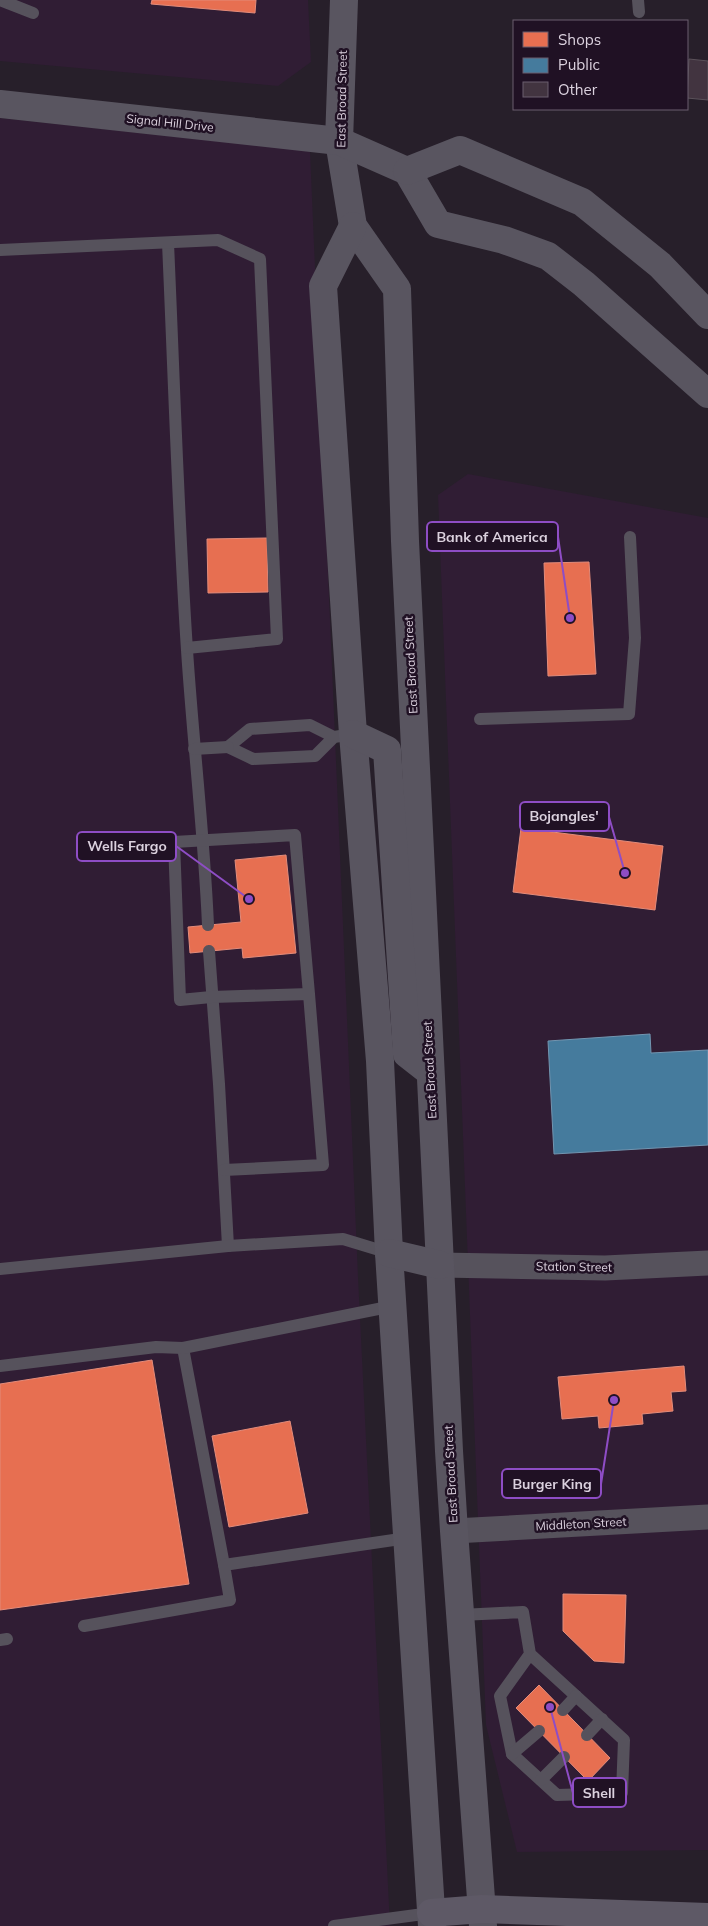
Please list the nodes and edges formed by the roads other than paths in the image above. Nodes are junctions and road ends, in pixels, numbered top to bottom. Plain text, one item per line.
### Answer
1 (0, 0) edge
2 (344, 0) edge
3 (33, 13) dead end
4 (0, 104) edge
5 (339, 141) junction
6 (407, 171) junction
7 (353, 226) junction
8 (168, 242) junction
9 (0, 250) edge
10 (708, 315) edge
11 (708, 394) edge
12 (630, 537) dead end
13 (187, 648) junction
14 (480, 719) dead end
15 (344, 736) junction
16 (228, 747) junction
17 (194, 748) junction
18 (204, 840) junction
19 (208, 925) dead end
20 (208, 951) dead end
21 (309, 994) junction
22 (211, 997) junction
23 (430, 1072) junction
24 (224, 1170) junction
25 (228, 1246) junction
26 (389, 1253) junction
27 (708, 1264) edge
28 (440, 1265) junction
29 (0, 1269) edge
30 (393, 1306) junction
31 (183, 1348) junction
32 (0, 1366) edge
33 (708, 1518) edge
34 (454, 1531) junction
35 (407, 1538) junction
36 (224, 1565) junction
37 (460, 1615) junction
38 (84, 1626) dead end
39 (530, 1654) junction
40 (576, 1696) junction
41 (563, 1710) dead end
42 (602, 1719) junction
43 (539, 1731) dead end
44 (587, 1735) dead end
45 (512, 1754) junction
46 (564, 1757) dead end
47 (541, 1780) junction
48 (708, 1917) edge
49 (483, 1918) edge
50 (431, 1920) edge
51 (334, 1926) edge

1 - 3 lane
2 - 5 main road, East Broad Street
4 - 5 main road, Signal Hill Drive
5 - 6 main road, Signal Hill Drive
5 - 7 main road, East Broad Street
6 - 10 main road
6 - 11 main road
7 - 15 main road
7 - 23 main road, East Broad Street
8 - 9 lane
8 - 13 lane
8 - 13 lane
12 - 14 lane
13 - 17 lane
15 - 16 lane
15 - 16 lane
15 - 23 main road
15 - 26 main road
16 - 17 lane
17 - 18 lane
18 - 19 lane
18 - 21 lane
18 - 22 lane
20 - 22 lane
21 - 22 lane
21 - 24 lane
22 - 24 lane
23 - 28 main road, East Broad Street
24 - 25 lane
25 - 26 lane
25 - 29 lane
26 - 28 main road
26 - 30 main road
27 - 28 street, Station Street
28 - 34 main road, East Broad Street
30 - 31 lane
30 - 35 main road
31 - 32 lane
31 - 36 lane
33 - 34 street, Middleton Street
34 - 37 main road, East Broad Street
35 - 36 lane
35 - 50 main road
36 - 38 lane
37 - 39 lane
37 - 49 main road, East Broad Street
39 - 40 lane
39 - 45 lane
40 - 41 lane
40 - 42 lane
42 - 44 lane
42 - 47 lane
43 - 45 lane
45 - 47 lane
46 - 47 lane
48 - 49 highway
49 - 50 highway
50 - 51 lane

